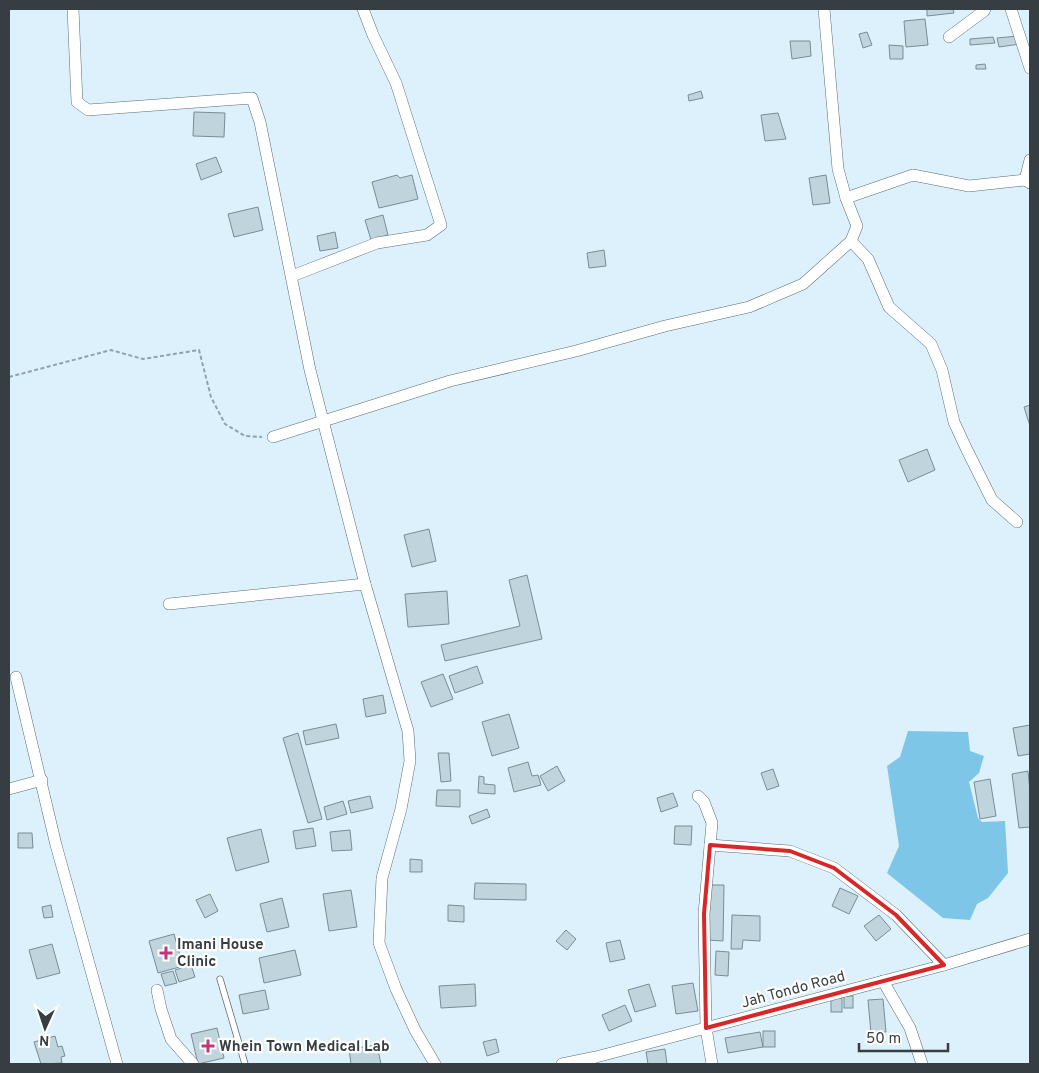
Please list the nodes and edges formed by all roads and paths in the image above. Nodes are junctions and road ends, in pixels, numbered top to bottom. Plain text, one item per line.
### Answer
1 (72, 9) edge
2 (363, 9) edge
3 (824, 9) edge
4 (985, 9) edge
5 (1011, 9) edge
6 (949, 37) dead end
7 (1030, 68) edge
8 (1030, 160) edge
9 (1028, 181) edge
10 (846, 198) junction
11 (851, 241) junction
12 (292, 276) junction
13 (9, 377) edge
14 (324, 421) junction
15 (273, 437) joint
16 (1017, 522) dead end
17 (365, 584) junction
18 (169, 604) dead end
19 (16, 677) dead end
20 (42, 780) junction
21 (9, 789) edge
22 (698, 796) dead end
23 (710, 845) junction
24 (1030, 939) edge
25 (944, 965) junction
26 (220, 979) dead end
27 (883, 981) junction
28 (157, 990) dead end
29 (706, 1028) junction
30 (597, 1060) edge
31 (117, 1064) edge
32 (193, 1064) edge
33 (245, 1064) edge
34 (435, 1064) edge
35 (562, 1064) edge
36 (712, 1064) edge
37 (922, 1064) edge

1 - 12 street
2 - 12 street
3 - 10 street
4 - 6 street
5 - 7 street
8 - 9 street
9 - 10 street
10 - 11 street
11 - 14 street
11 - 16 street
12 - 14 street
13 - 15 path
14 - 15 street
14 - 17 street
17 - 18 street
17 - 34 street
19 - 20 street
20 - 21 street
20 - 31 street
22 - 23 street
23 - 25 street
23 - 29 street
24 - 25 street, Jah Tondo Road
25 - 27 street, Jah Tondo Road
26 - 33 lane
27 - 29 street, Jah Tondo Road
27 - 37 street
28 - 32 street
29 - 30 street, Jah Tondo Road
29 - 36 street
30 - 35 street, Jah Tondo Road

